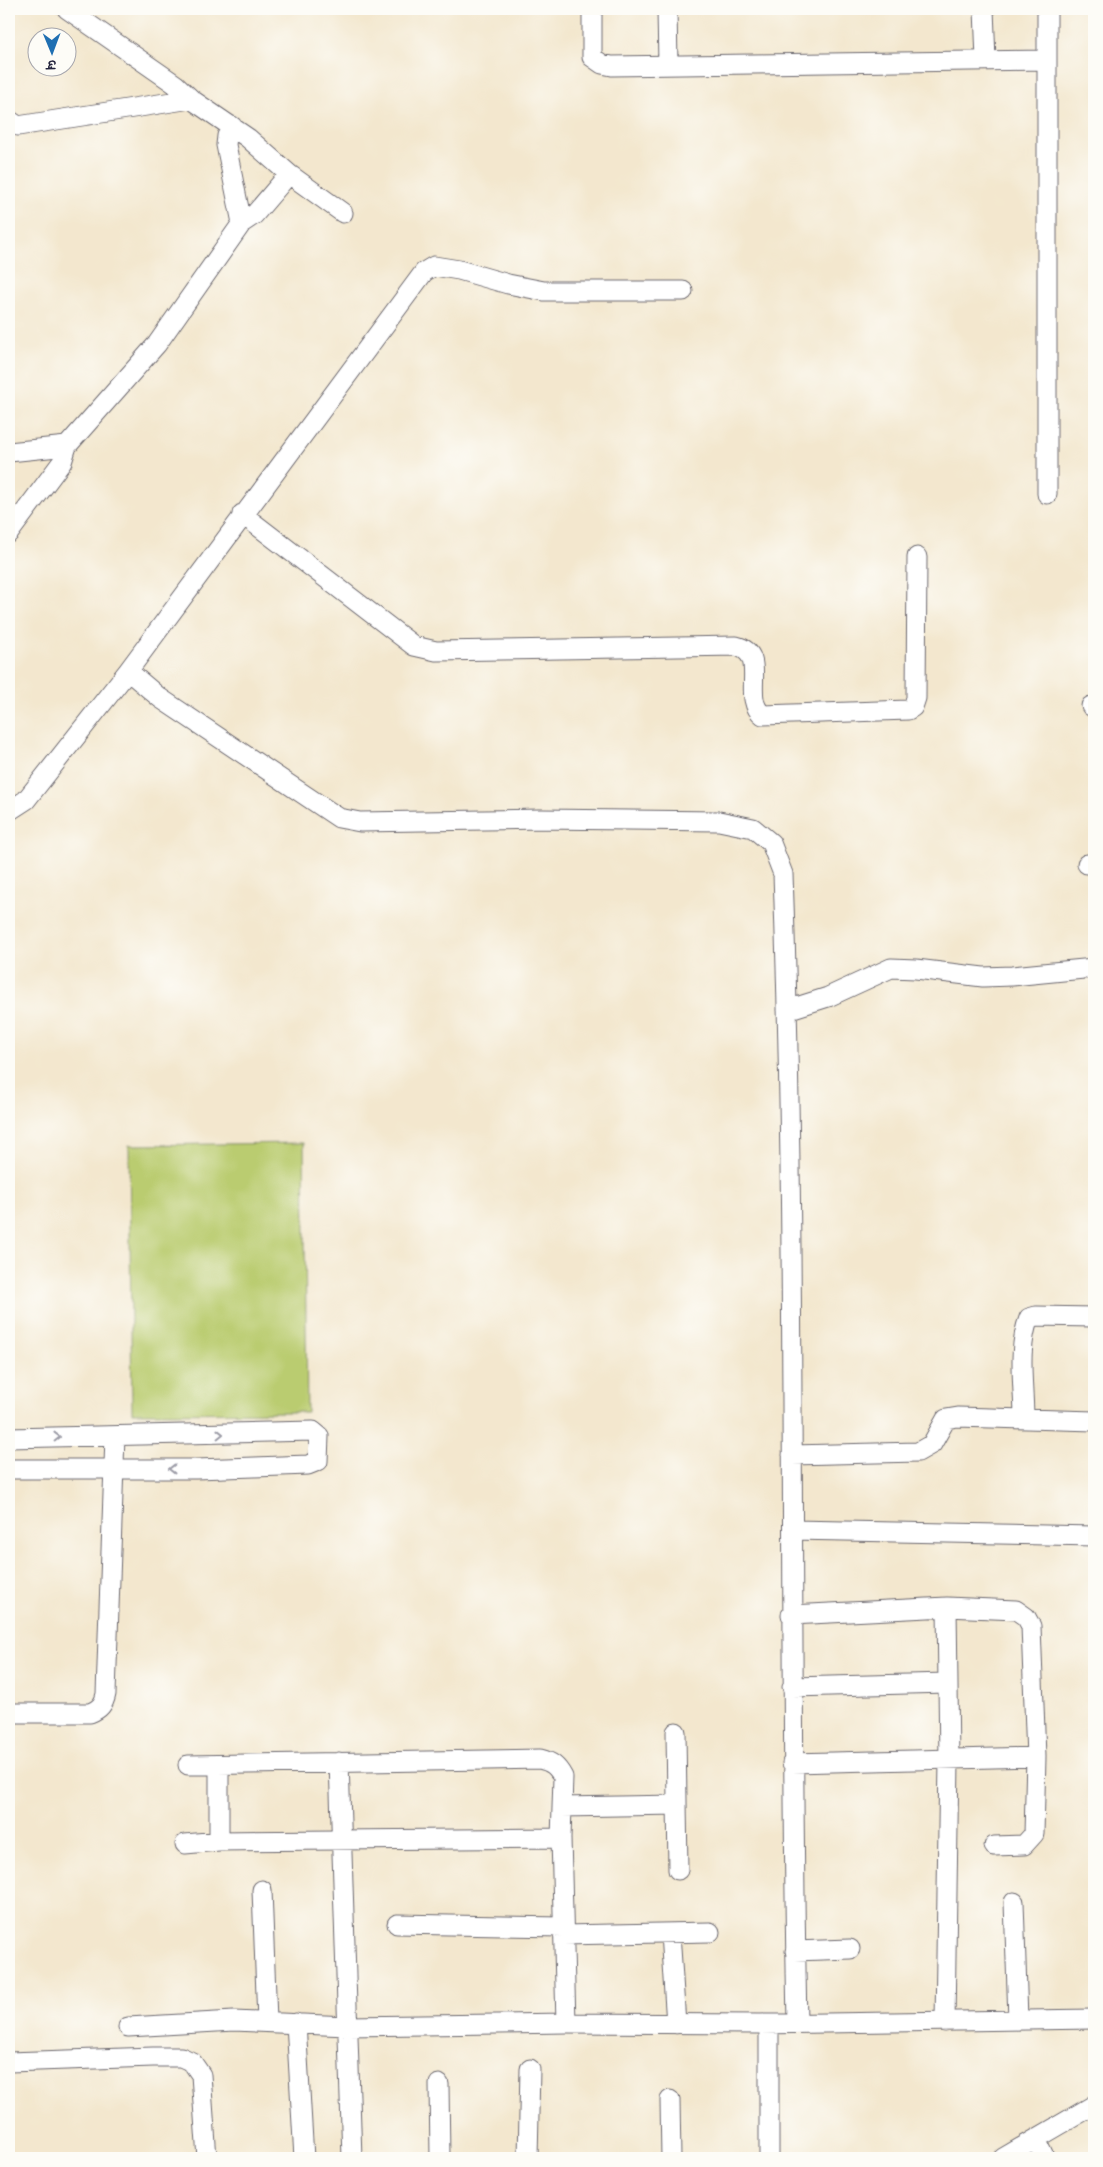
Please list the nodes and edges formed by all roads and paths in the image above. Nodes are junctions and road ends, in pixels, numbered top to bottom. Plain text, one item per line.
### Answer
1 (67, 9) edge
2 (592, 9) edge
3 (667, 9) edge
4 (984, 9) edge
5 (1047, 9) edge
6 (986, 60) junction
7 (1047, 60) junction
8 (668, 65) junction
9 (191, 99) junction
10 (9, 120) edge
11 (232, 126) junction
12 (288, 174) junction
13 (343, 213) dead end
14 (242, 223) junction
15 (684, 291) dead end
16 (67, 446) junction
17 (9, 452) edge
18 (1047, 494) dead end
19 (242, 514) junction
20 (9, 533) edge
21 (917, 557) dead end
22 (128, 671) junction
23 (9, 811) edge
24 (1094, 968) edge
25 (787, 1010) junction
26 (1094, 1317) edge
27 (1024, 1419) junction
28 (1094, 1421) edge
29 (115, 1436) junction
30 (9, 1438) edge
31 (792, 1455) junction
32 (9, 1469) edge
33 (114, 1469) junction
34 (792, 1530) junction
35 (1094, 1536) edge
36 (947, 1607) junction
37 (791, 1615) junction
38 (947, 1683) junction
39 (792, 1687) junction
40 (9, 1713) edge
41 (676, 1732) dead end
42 (1036, 1757) junction
43 (948, 1761) junction
44 (338, 1762) junction
45 (188, 1764) dead end
46 (792, 1764) junction
47 (219, 1765) junction
48 (677, 1805) junction
49 (562, 1807) junction
50 (561, 1838) junction
51 (219, 1841) junction
52 (340, 1841) junction
53 (185, 1844) dead end
54 (994, 1846) dead end
55 (678, 1870) dead end
56 (262, 1890) dead end
57 (1014, 1902) dead end
58 (397, 1924) dead end
59 (563, 1931) junction
60 (710, 1932) dead end
61 (670, 1933) junction
62 (850, 1948) dead end
63 (795, 1951) junction
64 (1094, 2019) edge
65 (1018, 2020) junction
66 (267, 2021) junction
67 (945, 2022) junction
68 (296, 2023) junction
69 (566, 2023) junction
70 (797, 2023) junction
71 (676, 2024) junction
72 (769, 2024) junction
73 (347, 2026) junction
74 (128, 2028) dead end
75 (9, 2062) edge
76 (530, 2069) dead end
77 (438, 2084) dead end
78 (670, 2100) dead end
79 (1094, 2105) edge
80 (1036, 2139) junction
81 (207, 2158) edge
82 (304, 2158) edge
83 (352, 2158) edge
84 (440, 2158) edge
85 (528, 2158) edge
86 (671, 2158) edge
87 (769, 2158) edge
88 (1003, 2158) edge
89 (1045, 2158) edge

1 - 9 street
2 - 8 street
3 - 8 street
4 - 6 street
5 - 7 street
6 - 7 street
6 - 8 street
7 - 18 street
9 - 10 street
9 - 11 street
11 - 12 street
11 - 14 street
12 - 13 street
12 - 14 street
14 - 16 street
15 - 19 street
16 - 17 street
16 - 20 street
19 - 21 street
19 - 22 street
22 - 23 street
22 - 25 street
24 - 25 street
25 - 31 street
26 - 27 street
27 - 28 street
27 - 31 street
30 -> 29 street
29 - 33 street
29 -> 33 street
31 - 34 street
32 - 33 street
33 - 40 street
34 - 35 street
34 - 37 street
36 - 37 street
36 - 38 street
36 - 42 street
37 - 39 street
38 - 39 street
38 - 43 street
39 - 46 street
41 - 48 street
42 - 43 street
42 - 54 street
43 - 46 street
43 - 67 street
44 - 47 street
44 - 49 street
44 - 52 street
45 - 47 street
46 - 63 street
47 - 51 street
48 - 49 street
48 - 55 street
49 - 50 street
50 - 52 street
50 - 59 street
51 - 52 street
51 - 53 street
52 - 73 street
56 - 66 street
57 - 65 street
58 - 59 street
59 - 61 street
59 - 69 street
60 - 61 street
61 - 71 street
62 - 63 street
63 - 70 street
64 - 65 street
65 - 67 street
66 - 68 street
66 - 74 street
67 - 70 street
68 - 73 street
68 - 82 street
69 - 71 street
69 - 73 street
70 - 72 street
71 - 72 street
72 - 87 street
73 - 83 street
75 - 81 street
76 - 85 street
77 - 84 street
78 - 86 street
79 - 80 street
80 - 88 street
80 - 89 street

